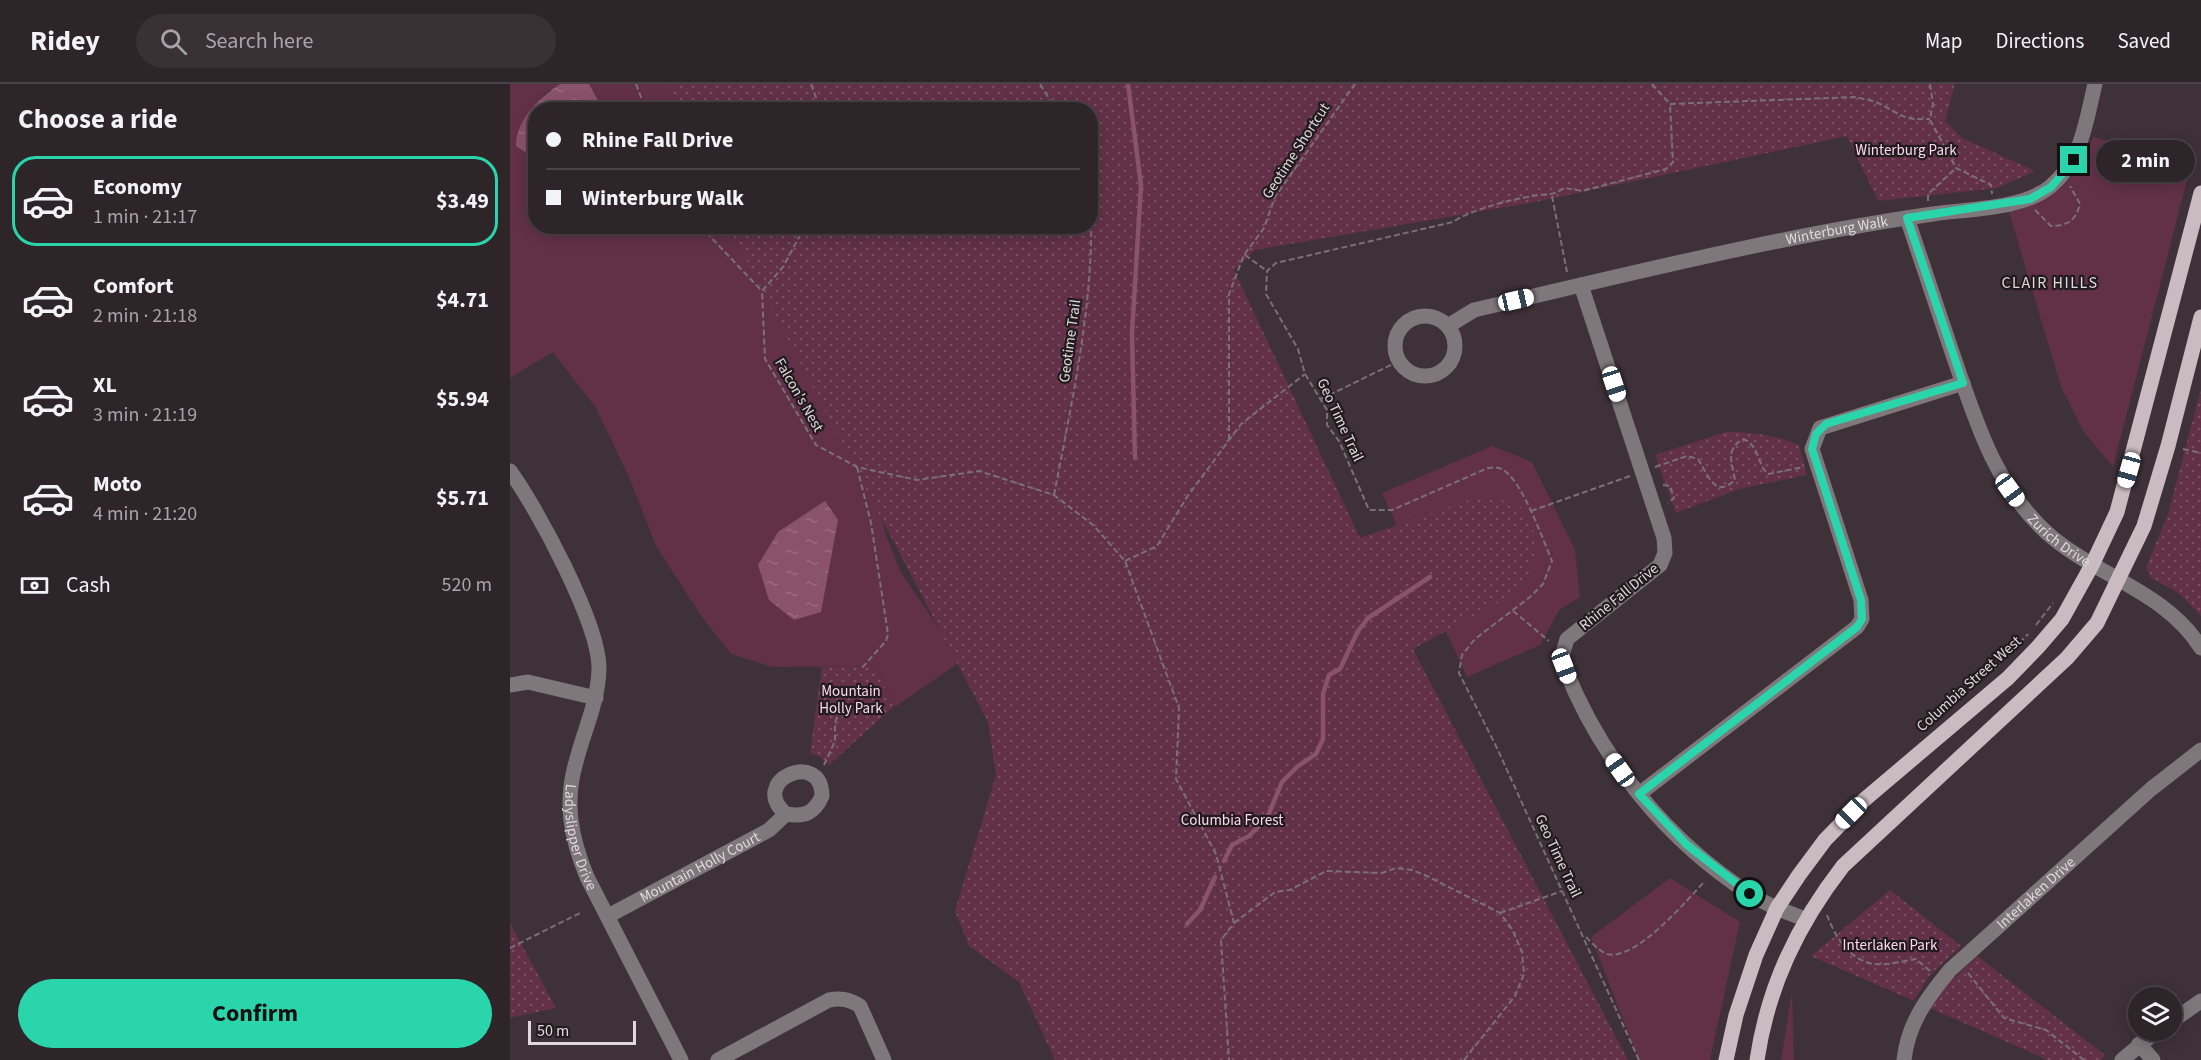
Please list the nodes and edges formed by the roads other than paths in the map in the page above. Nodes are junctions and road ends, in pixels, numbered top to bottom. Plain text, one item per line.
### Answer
1 (2095, 84) edge
2 (2201, 194) edge
3 (1907, 218) junction
4 (1581, 285) junction
5 (2201, 317) edge
6 (1448, 326) junction
7 (1963, 383) junction
8 (513, 481) edge
9 (2092, 565) junction
10 (2118, 580) junction
11 (2201, 648) edge
12 (510, 685) edge
13 (596, 698) junction
14 (2201, 750) edge
15 (1639, 794) junction
16 (786, 814) junction
17 (1777, 908) junction
18 (608, 916) junction
19 (1805, 919) junction
20 (2201, 1001) edge
21 (2182, 1014) edge
22 (2143, 1041) edge
23 (2139, 1044) junction
24 (681, 1060) edge
25 (717, 1060) edge
26 (884, 1060) edge
27 (1726, 1060) edge
28 (1757, 1060) edge
29 (1904, 1060) edge
30 (2122, 1060) edge
31 (2153, 1060) edge

1 - 3 street, Winterburg Walk
2 - 9 main road, Columbia Street West
3 - 4 street, Winterburg Walk
3 - 7 street, Zurich Drive
4 - 6 street, Winterburg Walk
4 - 15 street, Rhine Fall Drive
5 - 10 main road
6 - 6 street
7 - 9 street, Zurich Drive
7 - 15 street
8 - 13 street, Ladyslipper Drive
9 - 10 street, Zurich Drive
9 - 17 main road, Columbia Street West
10 - 11 street, Zurich Drive
10 - 19 main road
12 - 13 street
13 - 18 street, Ladyslipper Drive
14 - 29 street, Interlaken Drive
15 - 17 street, Rhine Fall Drive
16 - 16 street, Mountain Holly Court
16 - 18 street, Mountain Holly Court
17 - 19 street, Rhine Fall Drive
17 - 27 main road, Columbia Street West
18 - 24 street, Ladyslipper Drive
19 - 28 main road
20 - 21 street
22 - 23 street
23 - 30 street
23 - 31 street
25 - 26 street

